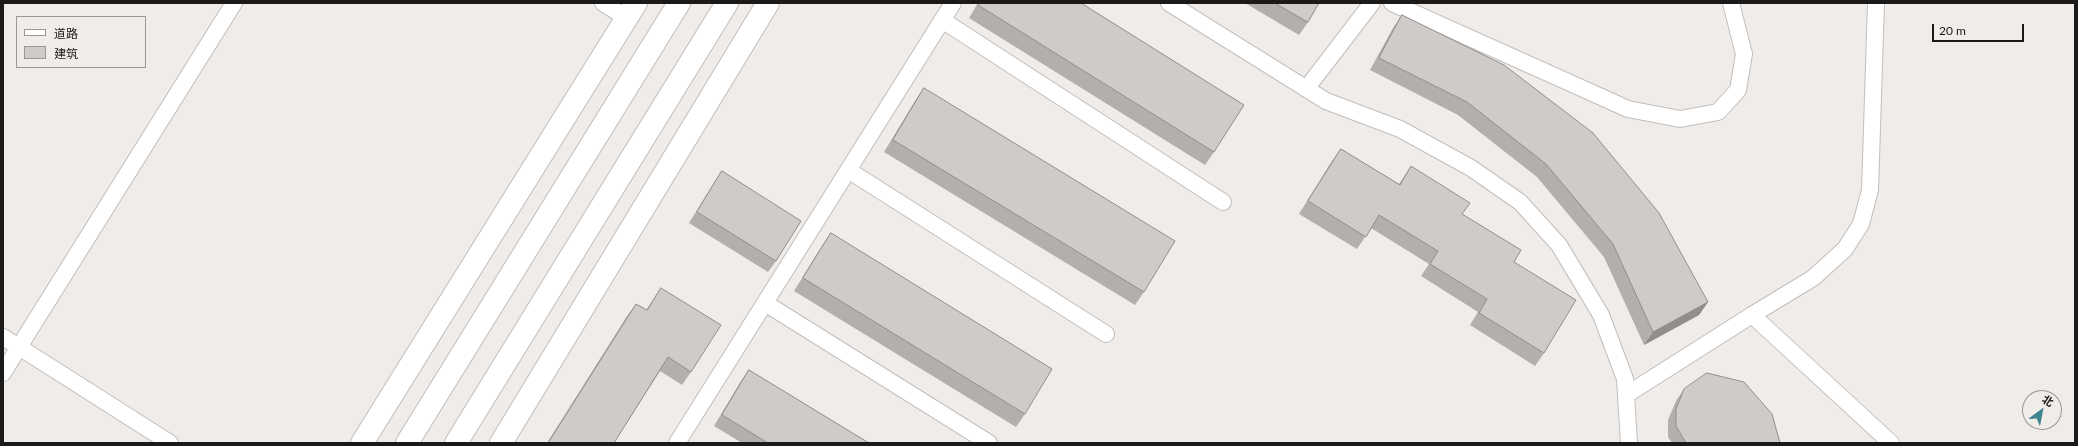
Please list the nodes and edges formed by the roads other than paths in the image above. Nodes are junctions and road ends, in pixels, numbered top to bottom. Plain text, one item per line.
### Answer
1 (234, 3) edge
2 (603, 3) edge
3 (679, 3) edge
4 (727, 3) edge
5 (768, 3) edge
6 (953, 3) edge
7 (1169, 3) edge
8 (1372, 3) edge
9 (1392, 3) edge
10 (1731, 3) edge
11 (1876, 3) edge
12 (632, 10) edge
13 (942, 20) junction
14 (1306, 89) junction
15 (848, 170) junction
16 (1223, 202) dead end
17 (765, 303) junction
18 (1752, 315) junction
19 (1106, 334) dead end
20 (3, 338) edge
21 (19, 347) junction
22 (3, 373) edge
23 (1626, 395) junction
24 (170, 443) edge
25 (362, 443) edge
26 (407, 443) edge
27 (456, 443) edge
28 (501, 443) edge
29 (677, 443) edge
30 (989, 443) edge
31 (1629, 443) edge
32 (1891, 443) edge

1 - 21 lane
2 - 12 lane
3 - 26 street
4 - 27 street
5 - 28 street
6 - 13 lane
7 - 14 lane
8 - 14 lane
9 - 10 lane
11 - 18 lane
12 - 25 street
13 - 15 lane
13 - 16 lane
14 - 23 lane
15 - 17 lane
15 - 19 lane
17 - 29 lane
17 - 30 lane
18 - 23 lane
18 - 32 lane
20 - 21 lane
21 - 22 lane
21 - 24 lane
23 - 31 lane

